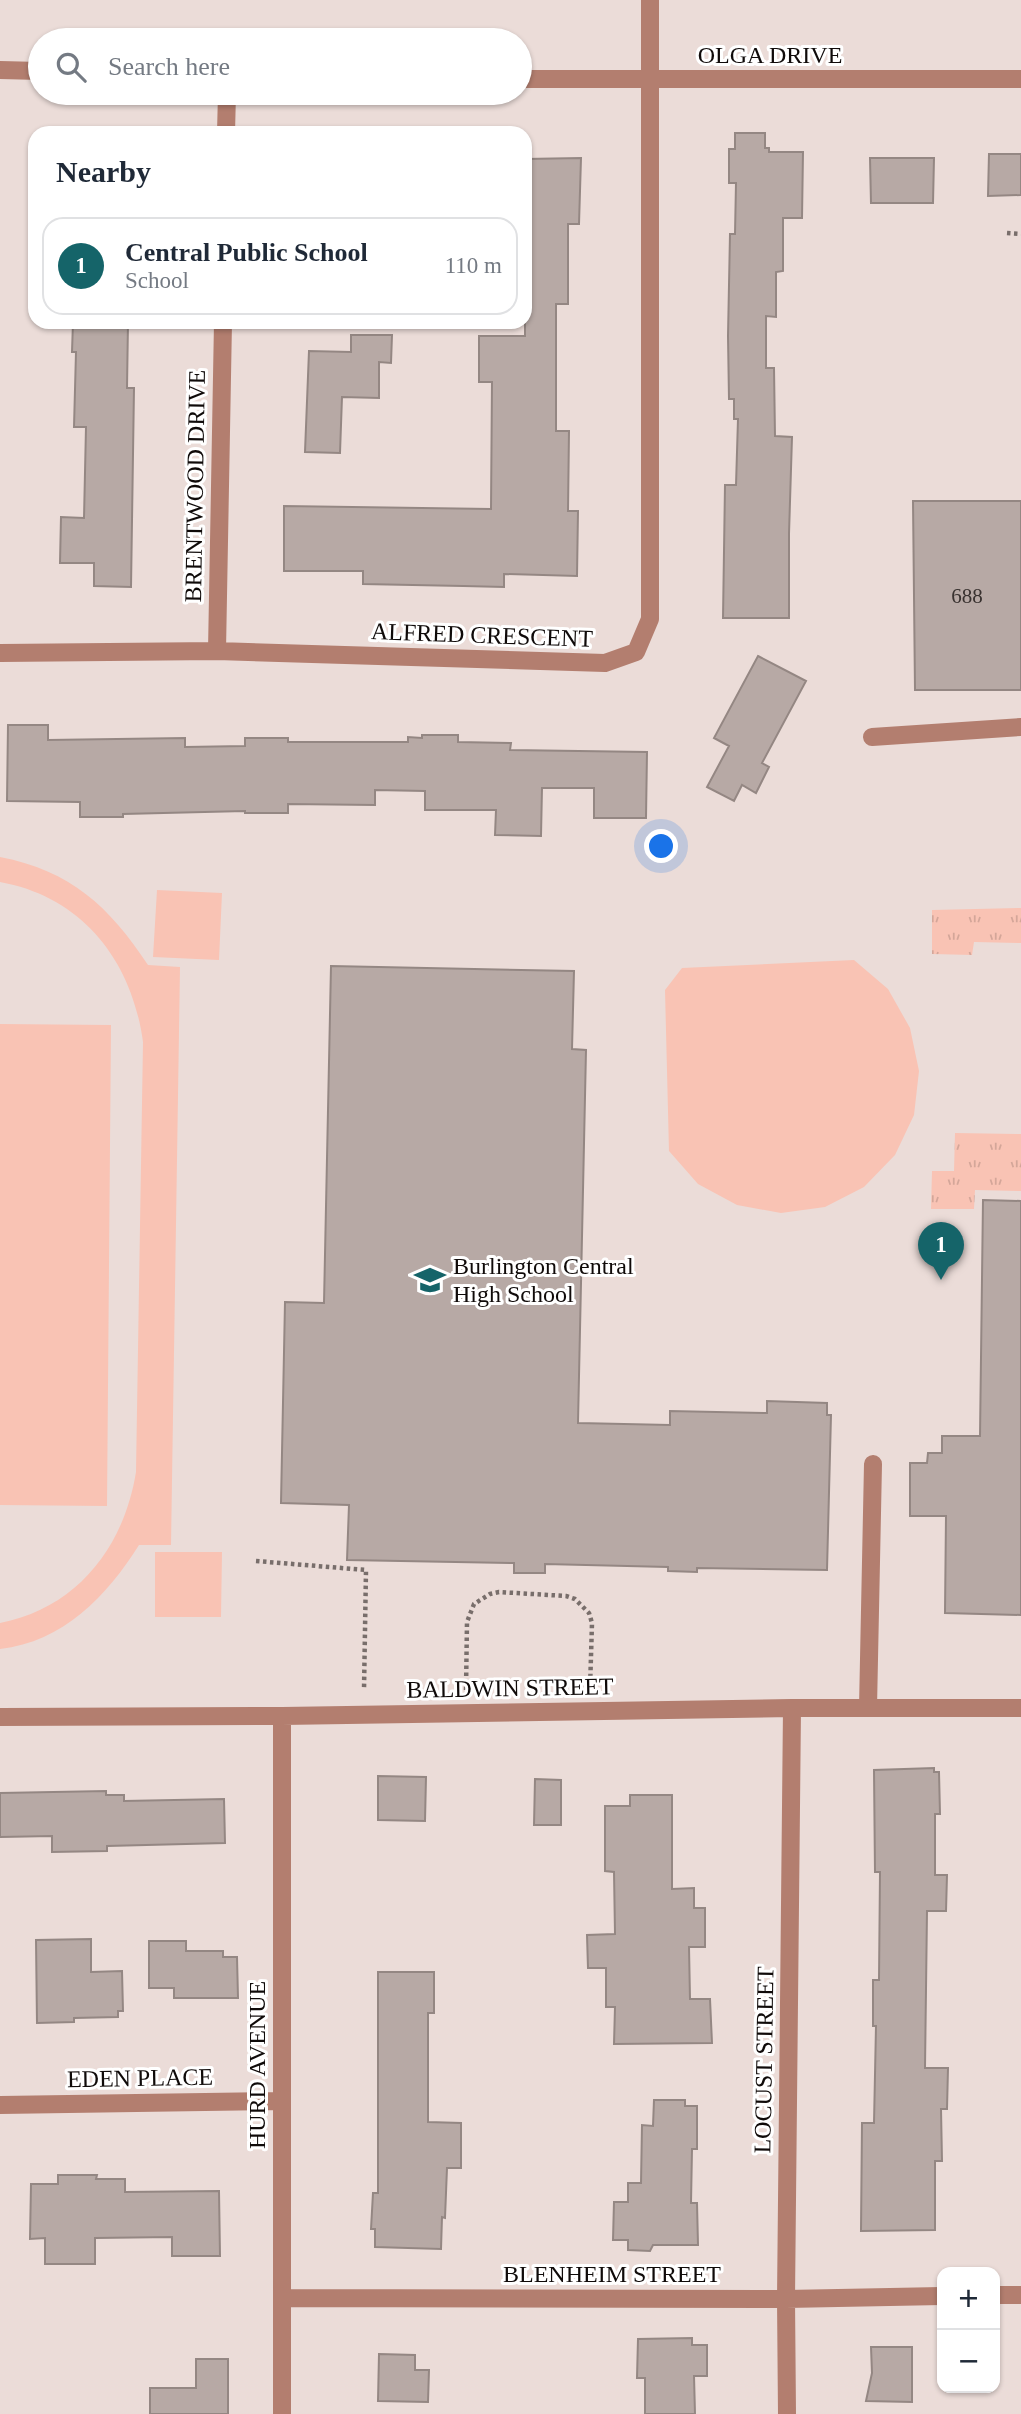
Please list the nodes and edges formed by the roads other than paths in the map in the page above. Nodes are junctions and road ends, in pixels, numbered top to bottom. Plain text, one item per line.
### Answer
1 (650, 0) edge
2 (0, 70) edge
3 (28, 71) edge
4 (532, 79) edge
5 (649, 79) junction
6 (1021, 79) edge
7 (226, 105) edge
8 (226, 126) edge
9 (223, 329) edge
10 (217, 651) junction
11 (0, 653) edge
12 (1021, 727) edge
13 (872, 737) dead end
14 (873, 1464) dead end
15 (792, 1707) junction
16 (868, 1708) junction
17 (1021, 1708) edge
18 (282, 1716) junction
19 (0, 1717) edge
20 (281, 2101) junction
21 (0, 2105) edge
22 (1000, 2295) edge
23 (1021, 2295) edge
24 (937, 2296) edge
25 (282, 2298) junction
26 (786, 2299) junction
27 (282, 2414) edge
28 (787, 2414) edge

1 - 5 street, ALFRED CRESCENT
2 - 3 street
4 - 5 street, OLGA DRIVE
5 - 6 street, OLGA DRIVE
5 - 10 street, ALFRED CRESCENT
7 - 8 street
9 - 10 street, BRENTWOOD DRIVE
10 - 11 street, ALFRED CRESCENT
12 - 13 street
14 - 16 street
15 - 16 street, BALDWIN STREET
15 - 18 street, BALDWIN STREET
15 - 26 street, LOCUST STREET
16 - 17 street, BALDWIN STREET
18 - 19 street, BALDWIN STREET
18 - 20 street, HURD AVENUE
20 - 21 street, EDEN PLACE
20 - 25 street, HURD AVENUE
22 - 23 street
24 - 26 street, BLENHEIM STREET
25 - 26 street, BLENHEIM STREET
25 - 27 street, HURD AVENUE
26 - 28 street, LOCUST STREET

